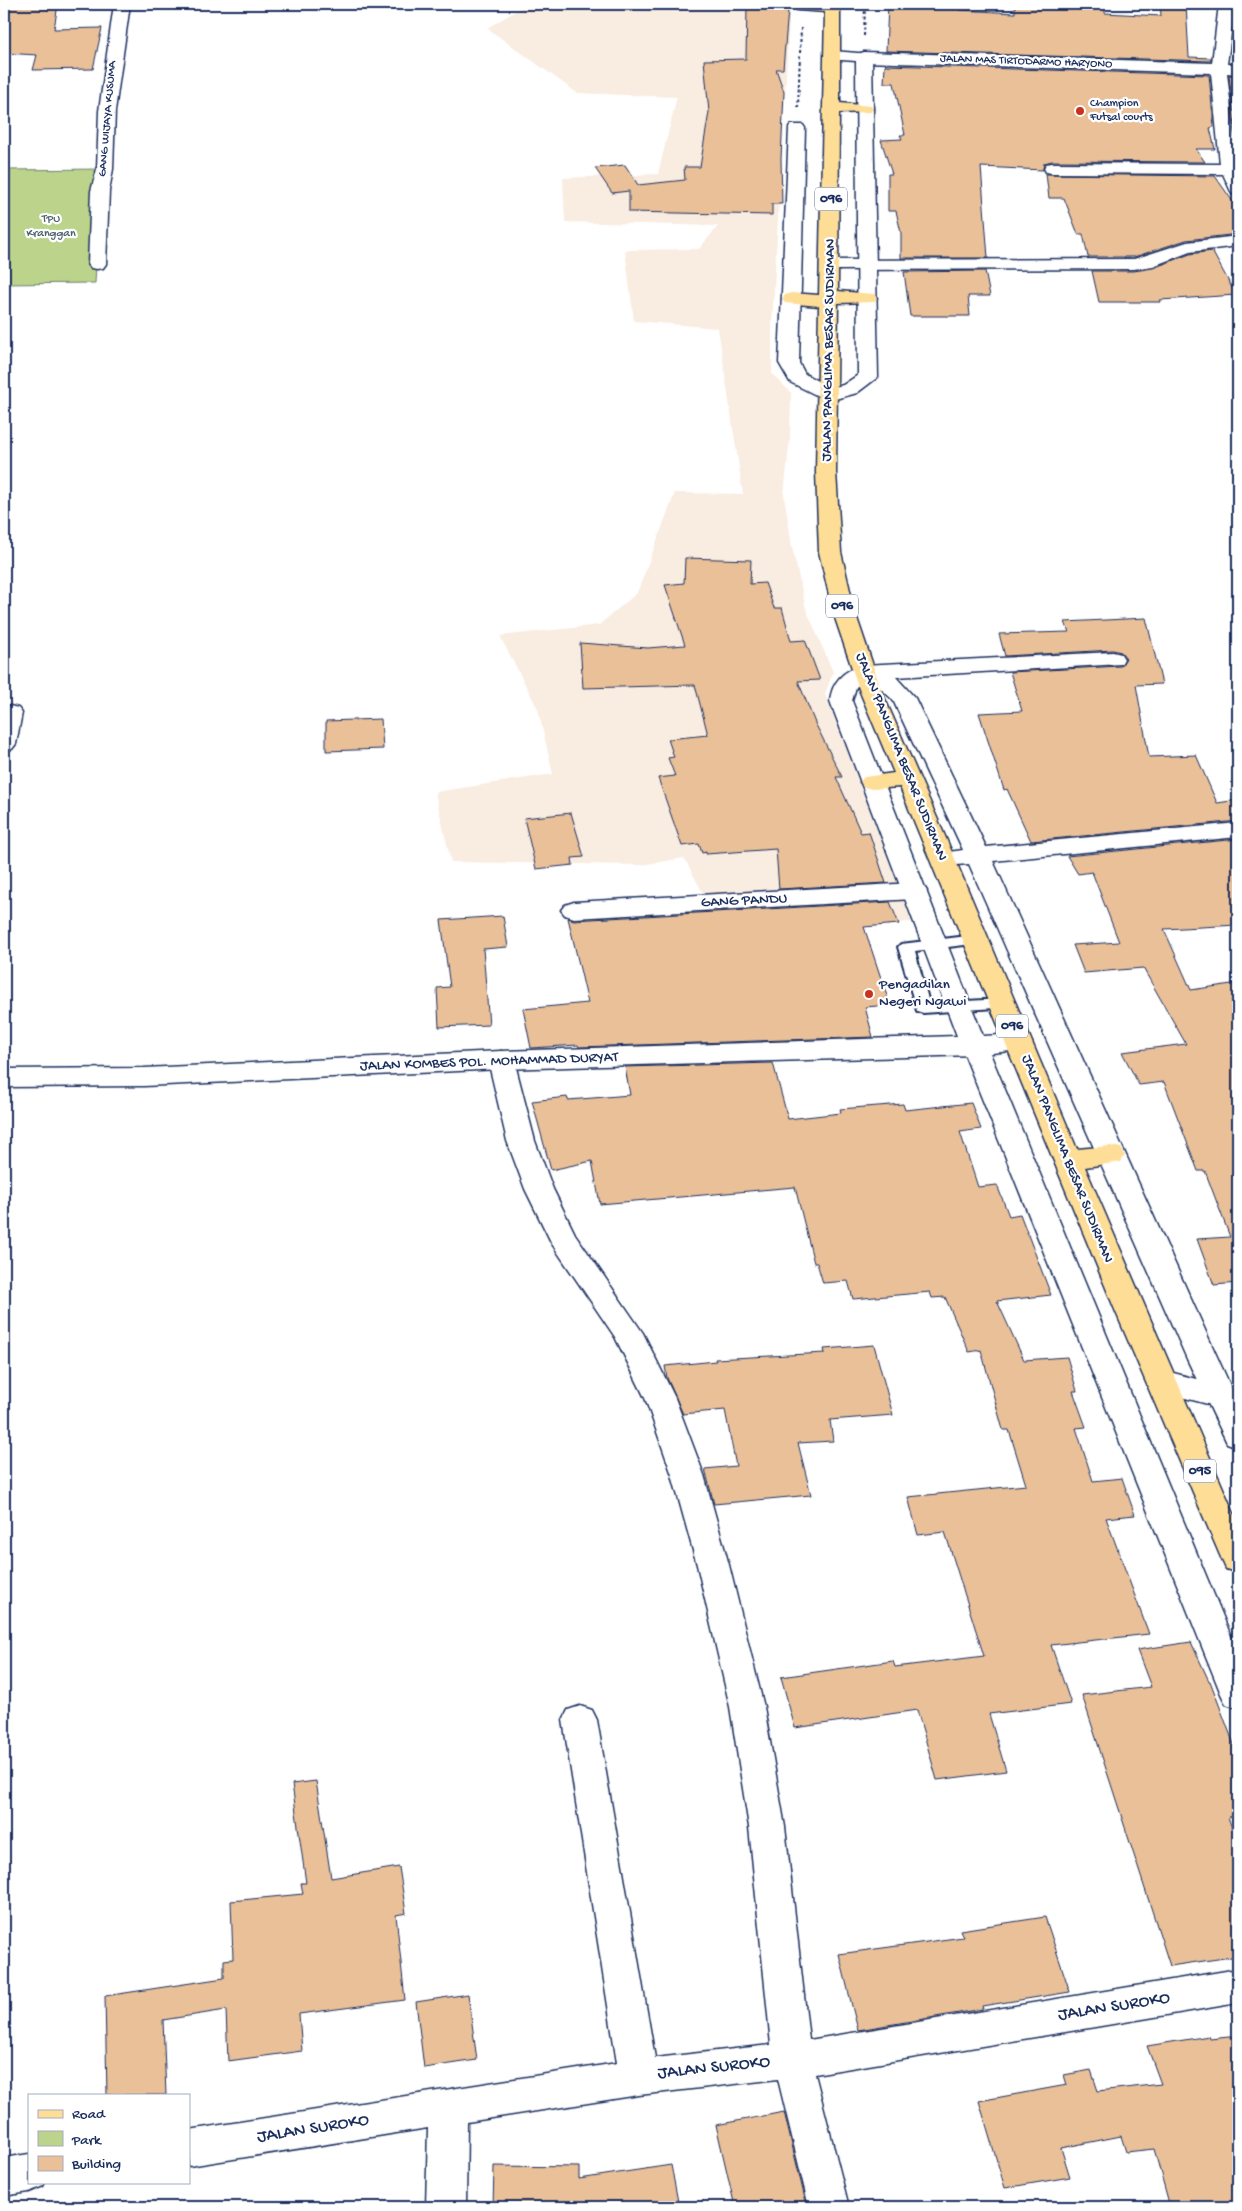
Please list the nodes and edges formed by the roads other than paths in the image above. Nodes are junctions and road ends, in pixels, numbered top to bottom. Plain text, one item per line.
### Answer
1 (122, 4) edge
2 (1227, 4) edge
3 (833, 6) edge
4 (802, 7) road end
5 (833, 56) junction
6 (864, 57) junction
7 (1220, 69) junction
8 (1238, 70) edge
9 (832, 108) junction
10 (865, 109) junction
11 (797, 128) road end
12 (1232, 134) edge
13 (1052, 168) dead end
14 (1229, 168) junction
15 (1238, 190) edge
16 (1238, 241) edge
17 (97, 264) dead end
18 (831, 265) junction
19 (868, 265) junction
20 (830, 298) junction
21 (868, 298) junction
22 (791, 299) junction
23 (828, 395) junction
24 (1113, 659) dead end
25 (863, 672) junction
26 (10, 713) dead end
27 (4, 744) edge
28 (909, 779) junction
29 (872, 782) junction
30 (1238, 830) edge
31 (978, 856) junction
32 (943, 859) junction
33 (914, 891) junction
34 (574, 910) dead end
35 (976, 940) junction
36 (934, 944) junction
37 (1003, 1004) junction
38 (958, 1006) junction
39 (1019, 1044) junction
40 (974, 1046) junction
41 (501, 1060) junction
42 (4, 1078) edge
43 (1111, 1155) junction
44 (1067, 1160) junction
45 (1162, 1381) junction
46 (1229, 1398) edge
47 (1238, 1435) edge
48 (1238, 1560) edge
49 (1238, 1694) edge
50 (580, 1720) dead end
51 (1238, 1986) edge
52 (792, 2060) junction
53 (639, 2077) junction
54 (448, 2108) junction
55 (190, 2148) edge
56 (28, 2173) edge
57 (4, 2177) edge
58 (446, 2207) edge
59 (829, 2207) edge

1 - 17 street, GANG WIJAYA KUSUMA
2 - 7 street
3 - 4 main road
3 - 5 main road, JALAN PANGLIMA BESAR SUDIRMAN / 096
5 - 6 street, JALAN MAS TIRTODARMO HARYONO
5 - 9 main road, JALAN PANGLIMA BESAR SUDIRMAN / 096
6 - 7 street, JALAN MAS TIRTODARMO HARYONO
6 - 10 street
7 - 8 street, JALAN MAS TIRTODARMO HARYONO
7 - 12 street
9 - 10 main road
9 - 18 main road, JALAN PANGLIMA BESAR SUDIRMAN / 096
10 - 19 street
11 - 22 street
12 - 14 street
13 - 14 street
14 - 15 street
16 - 19 street
18 - 19 street
18 - 20 main road, JALAN PANGLIMA BESAR SUDIRMAN / 096
19 - 21 street
20 - 21 main road
20 - 22 main road
20 - 23 main road, JALAN PANGLIMA BESAR SUDIRMAN / 096
21 - 23 street
22 - 23 street
23 - 25 main road, JALAN PANGLIMA BESAR SUDIRMAN / 096
24 - 25 street
25 - 28 main road, JALAN PANGLIMA BESAR SUDIRMAN / 096
25 - 29 street
25 - 31 street
26 - 27 street
28 - 29 main road
28 - 32 main road, JALAN PANGLIMA BESAR SUDIRMAN / 096
29 - 33 street
30 - 31 street
31 - 32 street
31 - 43 street
32 - 35 main road, JALAN PANGLIMA BESAR SUDIRMAN / 096
33 - 34 street, GANG PANDU
33 - 36 street
35 - 36 lane
35 - 37 main road, JALAN PANGLIMA BESAR SUDIRMAN / 096
36 - 38 street
36 - 38 lane
37 - 38 lane
37 - 39 main road, JALAN PANGLIMA BESAR SUDIRMAN / 096
38 - 40 street
39 - 40 street, JALAN KOMBES POL. MOHAMMAD DURYAT
39 - 44 main road, JALAN PANGLIMA BESAR SUDIRMAN / 096
40 - 41 street, JALAN KOMBES POL. MOHAMMAD DURYAT
40 - 49 street
41 - 42 street, JALAN KOMBES POL. MOHAMMAD DURYAT
41 - 52 street
43 - 44 main road
43 - 46 street
44 - 45 main road, JALAN PANGLIMA BESAR SUDIRMAN / 096
45 - 46 street
45 - 48 main road, 095
46 - 47 street
50 - 53 street
51 - 52 street, JALAN SUROKO
52 - 53 street, JALAN SUROKO
52 - 59 street
53 - 54 street, JALAN SUROKO
54 - 55 street, JALAN SUROKO
54 - 58 street
56 - 57 street

